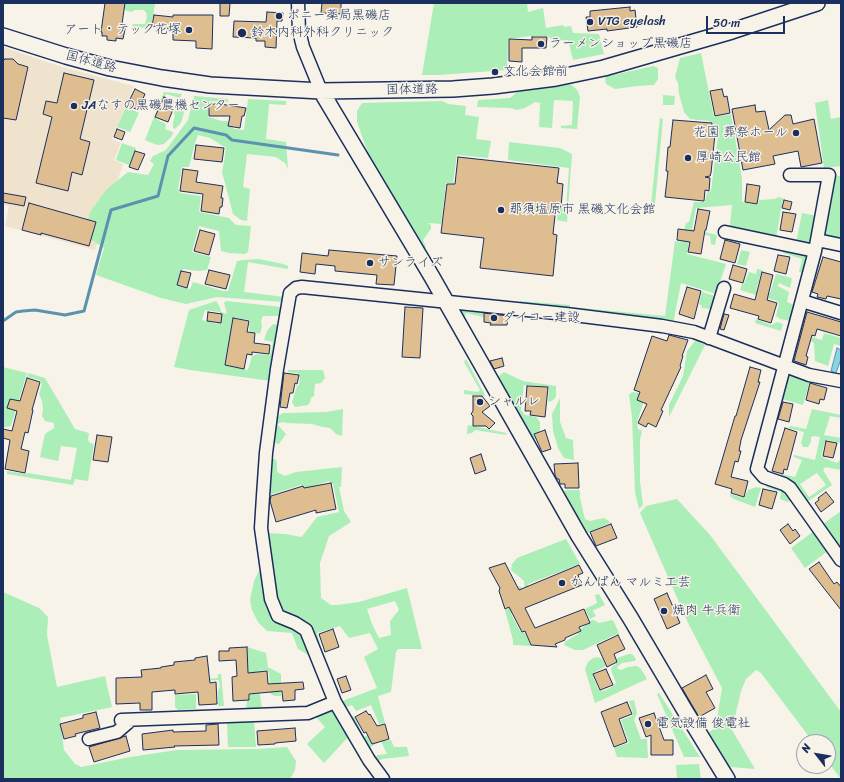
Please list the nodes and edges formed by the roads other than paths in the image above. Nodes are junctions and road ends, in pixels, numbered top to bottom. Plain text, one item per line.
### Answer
1 (298, 3) edge
2 (817, 3) edge
3 (3, 36) edge
4 (321, 91) junction
5 (835, 174) edge
6 (790, 175) dead end
7 (725, 232) dead end
8 (841, 245) edge
9 (816, 246) junction
10 (724, 288) dead end
11 (445, 301) junction
12 (802, 301) junction
13 (841, 313) edge
14 (709, 338) junction
15 (784, 367) junction
16 (841, 382) edge
17 (841, 560) edge
18 (335, 702) junction
19 (89, 739) dead end
20 (383, 779) edge
21 (727, 779) edge

1 - 4 street
2 - 4 street, 国体道路
3 - 4 street, 国体道路
4 - 11 street
5 - 6 street
5 - 9 street
7 - 9 street
8 - 9 street
9 - 12 street
10 - 14 street
11 - 14 street
11 - 18 street
11 - 21 street
12 - 13 street
12 - 15 street
14 - 15 street
15 - 16 street
15 - 17 street
18 - 19 street
18 - 20 street

